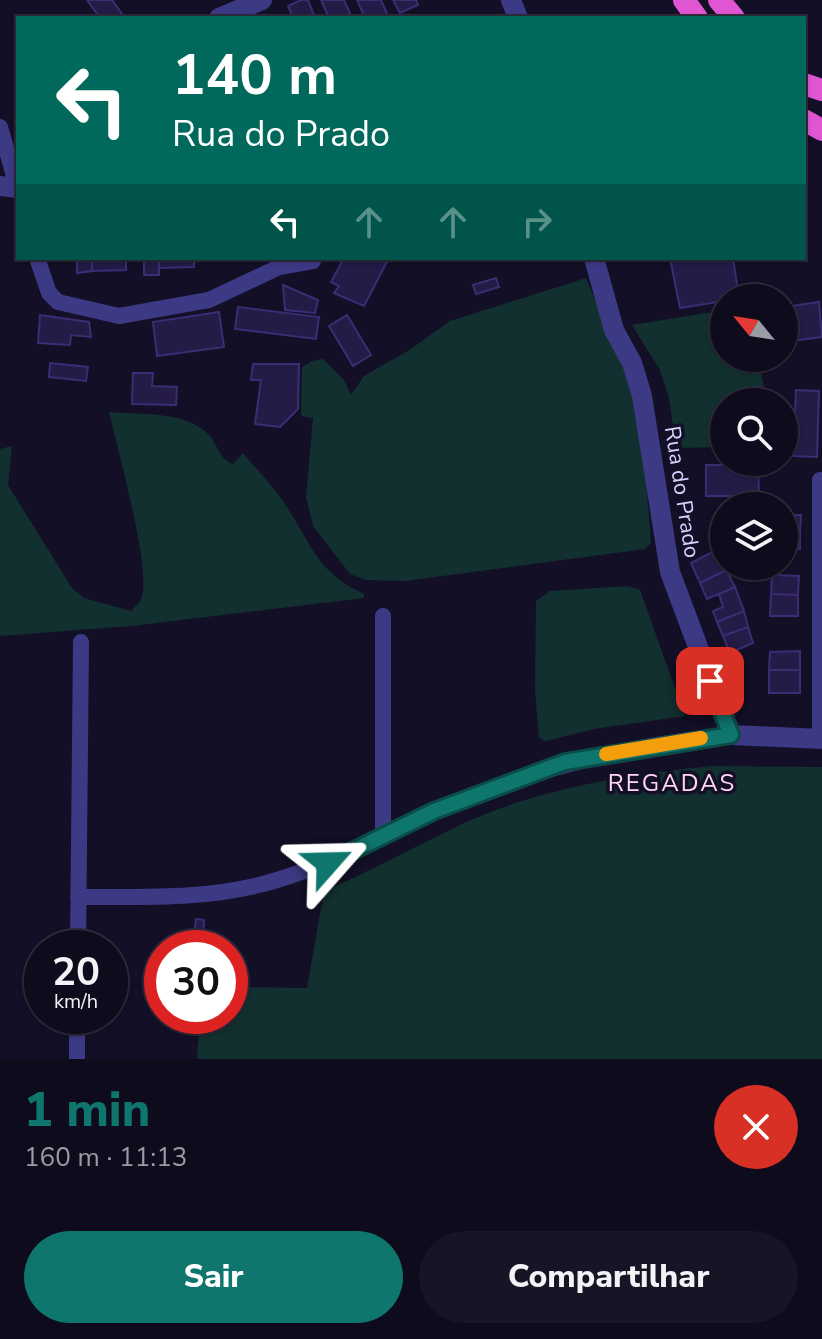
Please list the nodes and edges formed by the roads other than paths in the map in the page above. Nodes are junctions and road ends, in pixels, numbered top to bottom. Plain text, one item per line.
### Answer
1 (262, 0) edge
2 (719, 0) edge
3 (224, 16) edge
4 (732, 16) edge
5 (0, 127) edge
6 (16, 182) edge
7 (38, 260) edge
8 (595, 260) edge
9 (313, 261) dead end
10 (820, 480) edge
11 (383, 616) dead end
12 (81, 642) dead end
13 (731, 735) junction
14 (821, 739) edge
15 (383, 836) junction
16 (78, 897) junction
17 (78, 930) edge
18 (77, 1034) edge
19 (77, 1059) edge

1 - 3 street
2 - 4 highway
5 - 6 street
7 - 9 street
8 - 13 street, Rua do Prado
10 - 14 street
11 - 15 street
12 - 16 street
13 - 14 street
13 - 15 street
15 - 16 street
16 - 17 street
18 - 19 street

